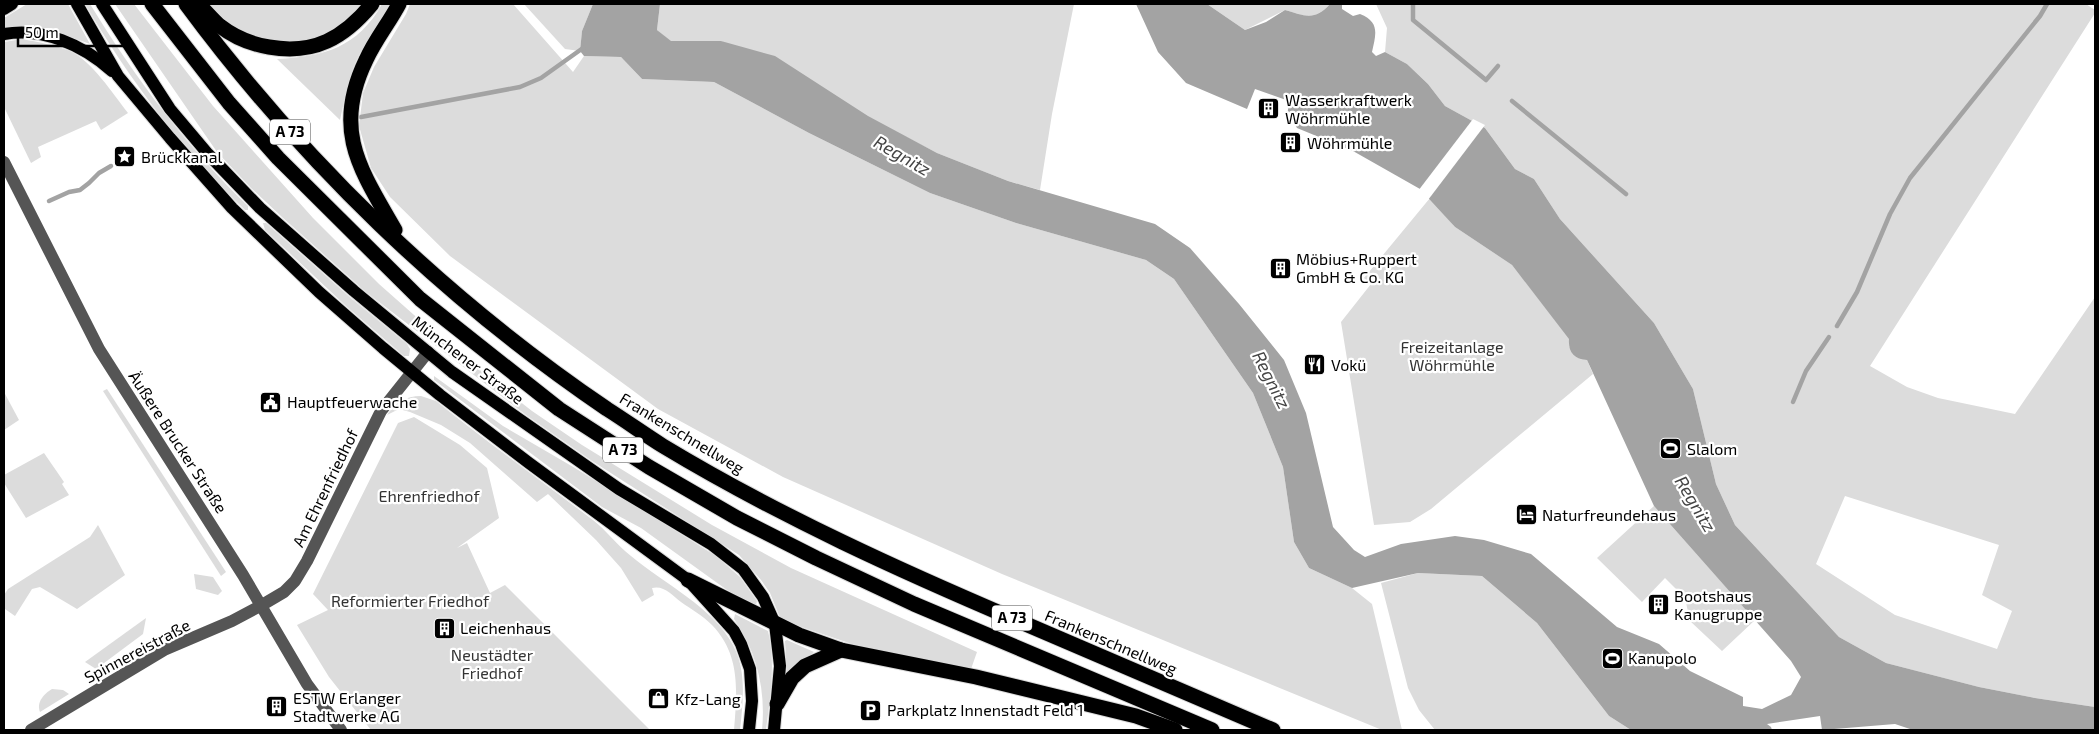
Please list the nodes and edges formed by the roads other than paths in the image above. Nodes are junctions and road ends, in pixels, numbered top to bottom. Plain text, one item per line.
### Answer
1 (12, 4) edge
2 (77, 4) edge
3 (103, 4) edge
4 (152, 4) edge
5 (186, 4) edge
6 (198, 4) edge
7 (372, 4) edge
8 (399, 4) edge
9 (4, 9) edge
10 (4, 34) edge
11 (118, 76) junction
12 (4, 162) edge
13 (405, 249) junction
14 (428, 352) junction
15 (412, 372) junction
16 (688, 580) junction
17 (262, 606) junction
18 (775, 624) junction
19 (841, 650) junction
20 (777, 704) junction
21 (31, 730) edge
22 (341, 730) edge
23 (749, 730) edge
24 (774, 730) edge
25 (1175, 730) edge
26 (1212, 730) edge
27 (1273, 730) edge

1 - 9 main road
2 - 11 main road
3 - 14 main road, Münchener Straße
4 - 26 highway, A 73
5 - 13 highway, Frankenschnellweg / A 73
6 - 7 highway
8 - 13 highway
10 - 11 main road
11 - 15 main road
12 - 17 street, Äußere Brucker Straße
13 - 27 highway, Frankenschnellweg / A 73
14 - 15 street, Am Ehrenfriedhof
14 - 18 main road, Münchener Straße
15 - 16 main road
15 - 17 street, Am Ehrenfriedhof
16 - 18 highway
16 - 23 main road
17 - 21 street, Spinnereistraße
17 - 22 street, Äußere Brucker Straße
18 - 19 highway
18 - 20 main road, Münchener Straße
19 - 20 highway
19 - 25 highway
20 - 24 main road, Münchener Straße

